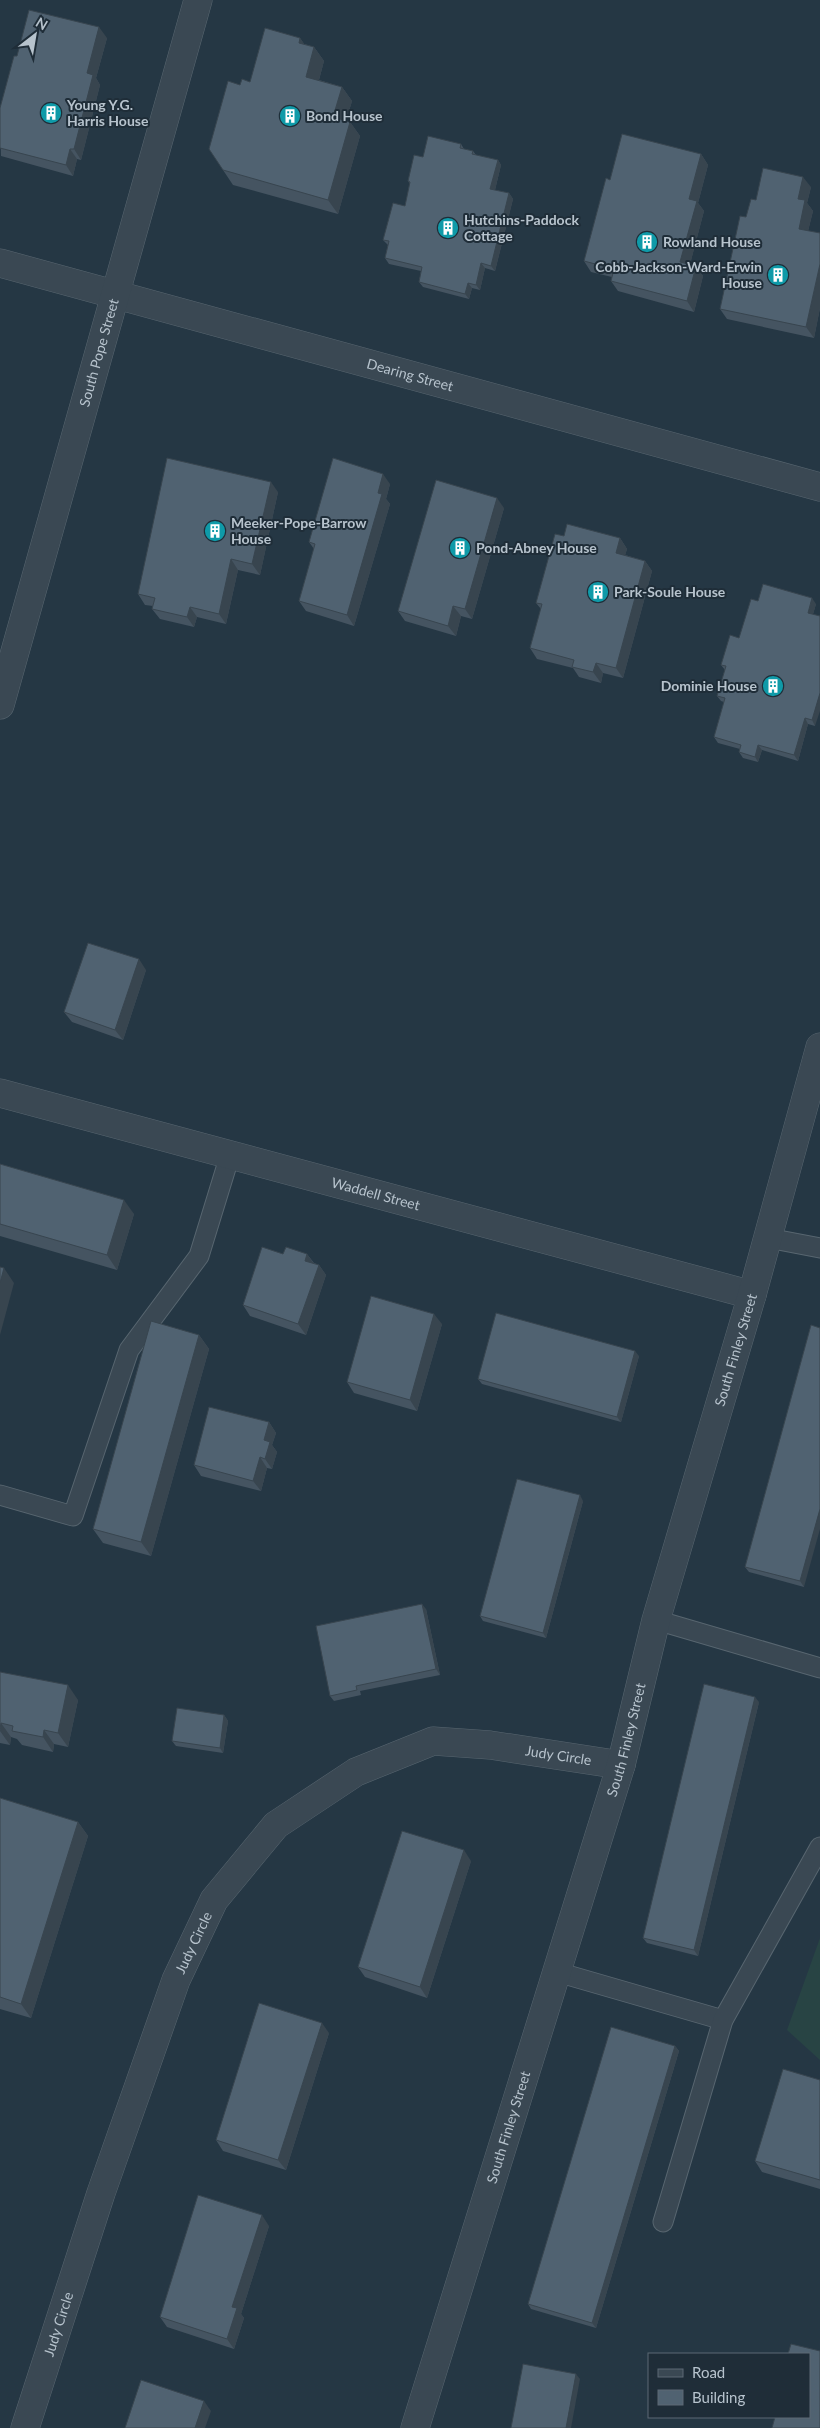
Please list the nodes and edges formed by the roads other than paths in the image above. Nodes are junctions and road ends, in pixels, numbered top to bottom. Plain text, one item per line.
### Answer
1 (198, 0) edge
2 (0, 263) edge
3 (116, 295) junction
4 (820, 487) edge
5 (0, 705) edge
6 (820, 1046) edge
7 (0, 1093) edge
8 (814, 1093) edge
9 (230, 1155) junction
10 (768, 1238) junction
11 (820, 1248) edge
12 (752, 1295) junction
13 (0, 1495) edge
14 (656, 1620) junction
15 (820, 1668) edge
16 (621, 1765) junction
17 (820, 1847) edge
18 (557, 1972) junction
19 (723, 2020) junction
20 (663, 2222) dead end
21 (25, 2428) edge
22 (416, 2428) edge

1 - 3 street, South Pope Street
2 - 3 street, Dearing Street
3 - 4 street, Dearing Street
3 - 5 street, South Pope Street
6 - 8 street, South Finley Street
7 - 9 street, Waddell Street
8 - 10 street, South Finley Street
9 - 12 street, Waddell Street
9 - 13 lane
10 - 11 lane
10 - 12 street, South Finley Street
12 - 14 street, South Finley Street
14 - 15 lane
14 - 16 street, South Finley Street
16 - 18 street, South Finley Street
16 - 21 street, Judy Circle
17 - 19 lane
18 - 19 lane
18 - 22 street, South Finley Street
19 - 20 lane

